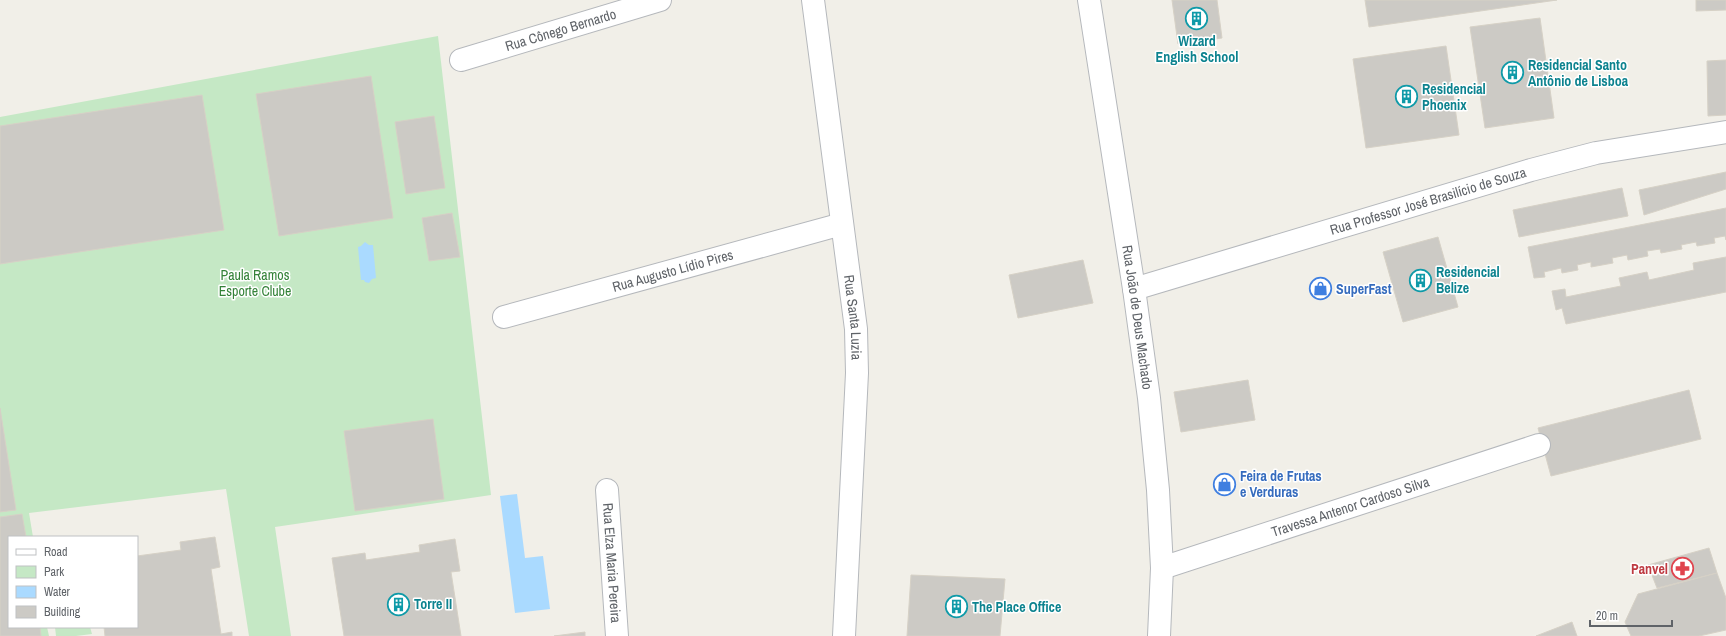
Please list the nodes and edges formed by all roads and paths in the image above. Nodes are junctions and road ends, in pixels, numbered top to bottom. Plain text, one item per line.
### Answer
1 (660, 0) edge
2 (813, 0) edge
3 (1089, 0) edge
4 (461, 60) dead end
5 (1726, 132) edge
6 (842, 224) junction
7 (1134, 289) junction
8 (504, 317) dead end
9 (1539, 445) dead end
10 (607, 490) dead end
11 (1162, 568) junction
12 (617, 636) edge
13 (844, 636) edge
14 (1159, 636) edge

1 - 4 street, Rua Cônego Bernardo
2 - 6 street, Rua Santa Luzia
3 - 7 street, Rua João de Deus Machado
5 - 7 street, Rua Professor José Brasilício de Souza
6 - 8 street, Rua Augusto Lídio Pires
6 - 13 street, Rua Santa Luzia
7 - 11 street, Rua João de Deus Machado
9 - 11 street, Travessa Antenor Cardoso Silva
10 - 12 street, Rua Elza Maria Pereira
11 - 14 street, Rua João de Deus Machado

